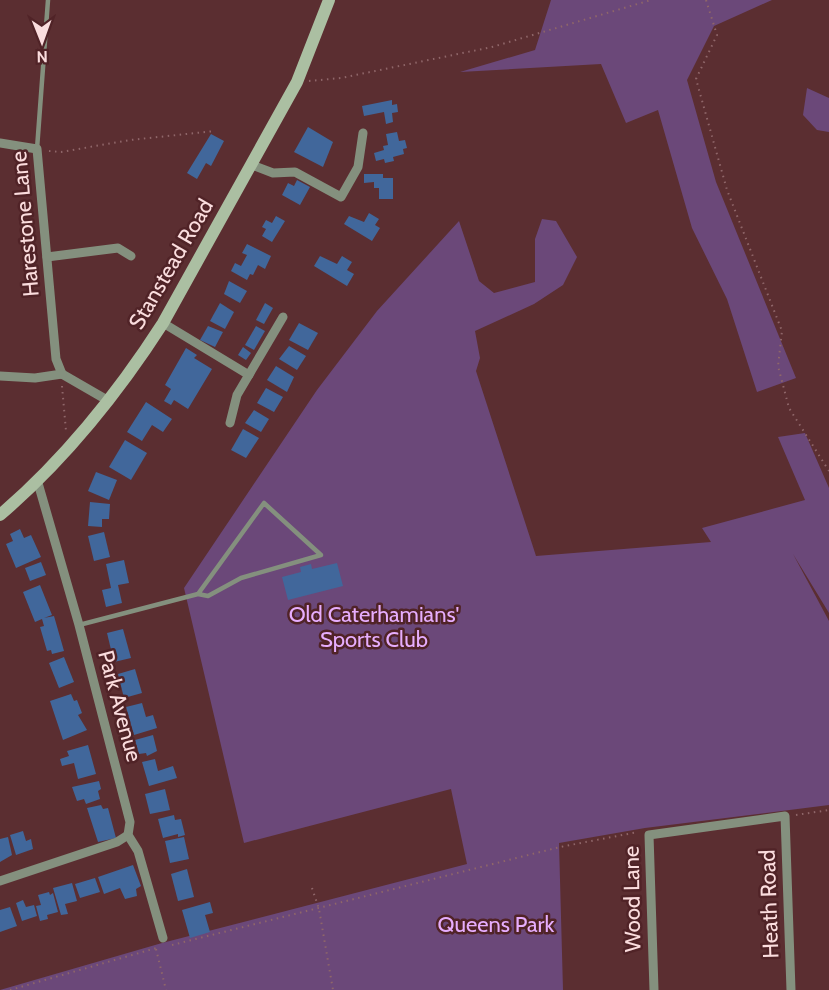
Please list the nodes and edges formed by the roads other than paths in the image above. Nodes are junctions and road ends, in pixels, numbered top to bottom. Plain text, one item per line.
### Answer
1 (48, 0) edge
2 (329, 0) edge
3 (363, 133) dead end
4 (0, 143) edge
5 (37, 149) junction
6 (252, 165) junction
7 (131, 256) dead end
8 (47, 257) junction
9 (283, 317) dead end
10 (163, 323) junction
11 (62, 374) junction
12 (249, 375) junction
13 (0, 376) edge
14 (107, 400) junction
15 (230, 423) dead end
16 (38, 483) junction
17 (0, 515) edge
18 (198, 594) junction
19 (79, 625) junction
20 (785, 816) joint
21 (128, 835) junction
22 (0, 881) edge
23 (163, 938) road end
24 (654, 990) edge
25 (791, 990) edge

1 - 5 lane, Harestone Lane
2 - 6 street, Stanstead Road
3 - 6 street
4 - 5 street
5 - 8 street, Harestone Lane
6 - 10 street, Stanstead Road
7 - 8 street
8 - 11 street, Harestone Lane
9 - 12 street
10 - 12 street
10 - 14 street, Stanstead Road
11 - 13 street
11 - 14 street
12 - 15 street
14 - 16 street, Stanstead Road
16 - 17 street, Stanstead Road
16 - 19 street, Park Avenue
18 - 18 lane
18 - 19 lane
19 - 21 street, Park Avenue
20 - 24 street, Wood Lane
20 - 25 street, Heath Road
21 - 22 street
21 - 23 street, Park Avenue

